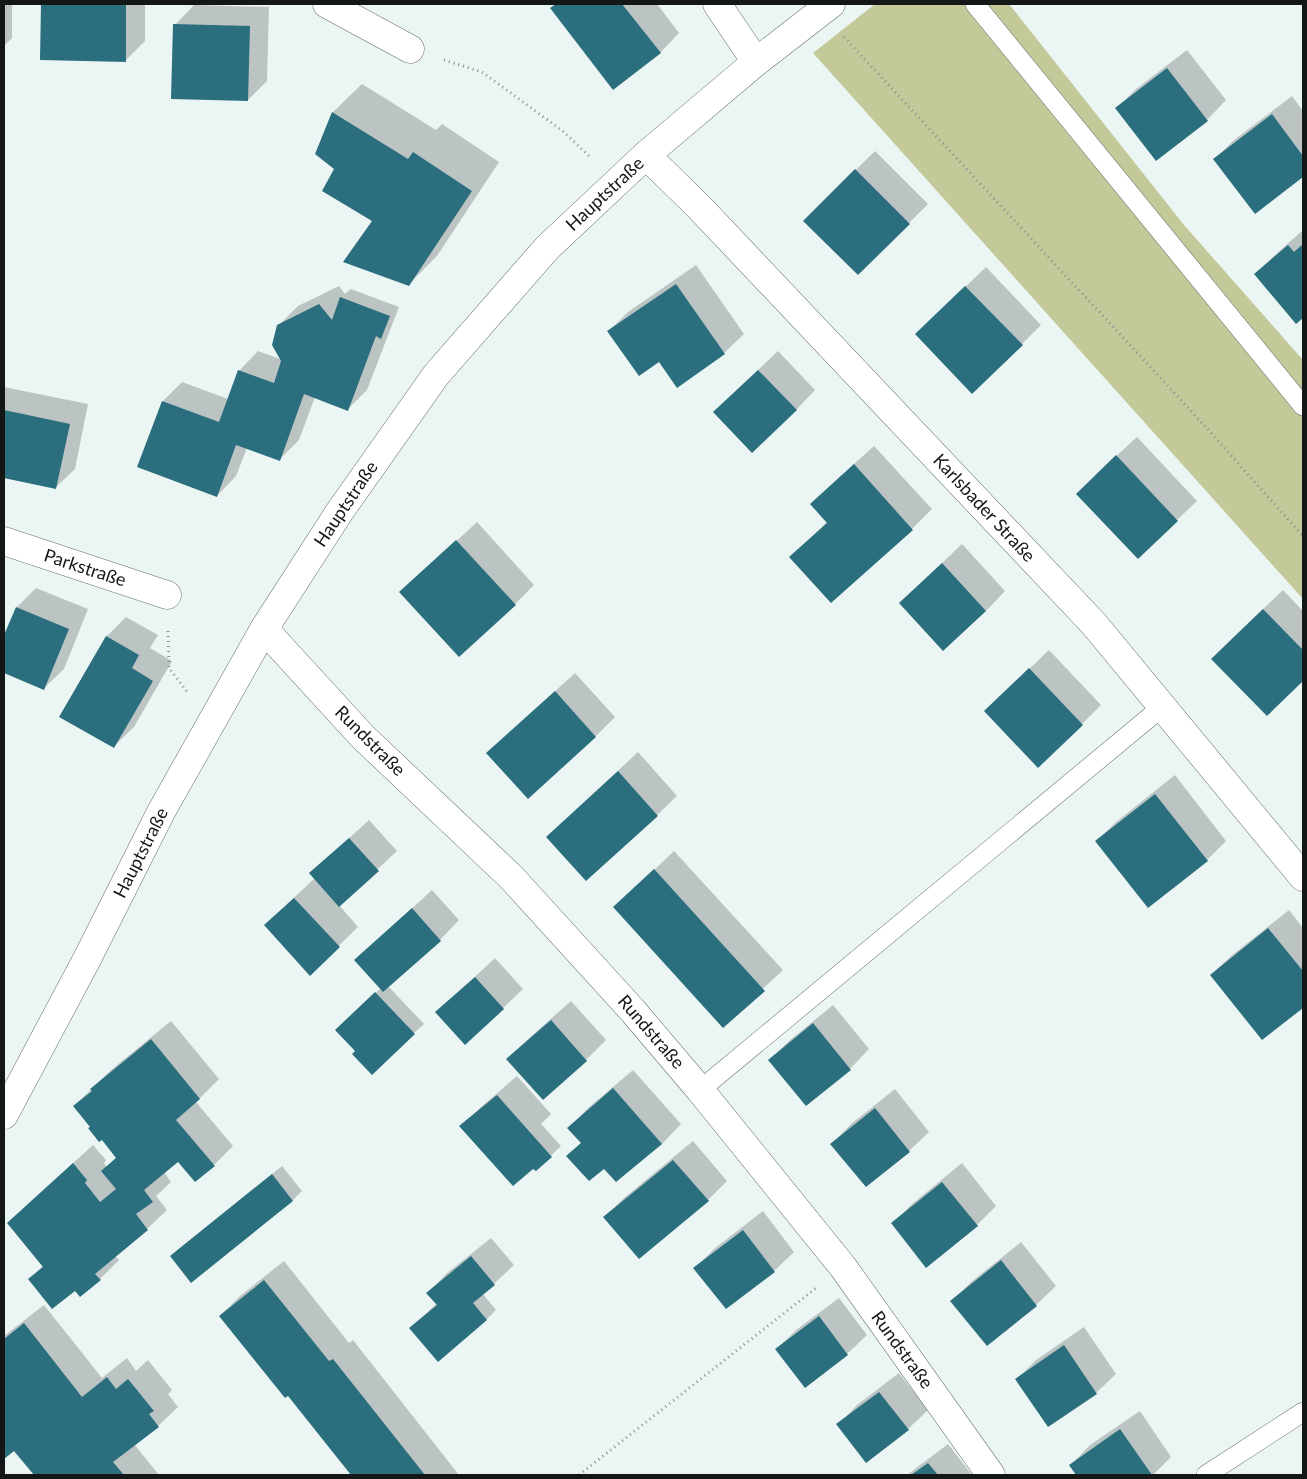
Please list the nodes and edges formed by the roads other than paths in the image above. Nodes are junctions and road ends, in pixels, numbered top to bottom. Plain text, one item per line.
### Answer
1 (327, 4) edge
2 (716, 4) edge
3 (975, 4) edge
4 (826, 8) edge
5 (410, 49) road end
6 (756, 62) junction
7 (646, 155) junction
8 (1303, 406) edge
9 (4, 542) edge
10 (167, 596) road end
11 (264, 629) junction
12 (1162, 707) junction
13 (1303, 878) edge
14 (700, 1090) junction
15 (4, 1115) edge
16 (1303, 1412) edge
17 (992, 1475) edge
18 (1206, 1475) edge

1 - 5 street
2 - 6 street
3 - 8 lane
4 - 6 street, Hauptstraße
6 - 7 street, Hauptstraße
7 - 11 street, Hauptstraße
7 - 12 street, Karlsbader Straße
9 - 10 street, Parkstraße
11 - 14 street, Rundstraße
11 - 15 street, Hauptstraße
12 - 13 street, Karlsbader Straße
12 - 14 lane
14 - 17 street, Rundstraße
16 - 18 lane

